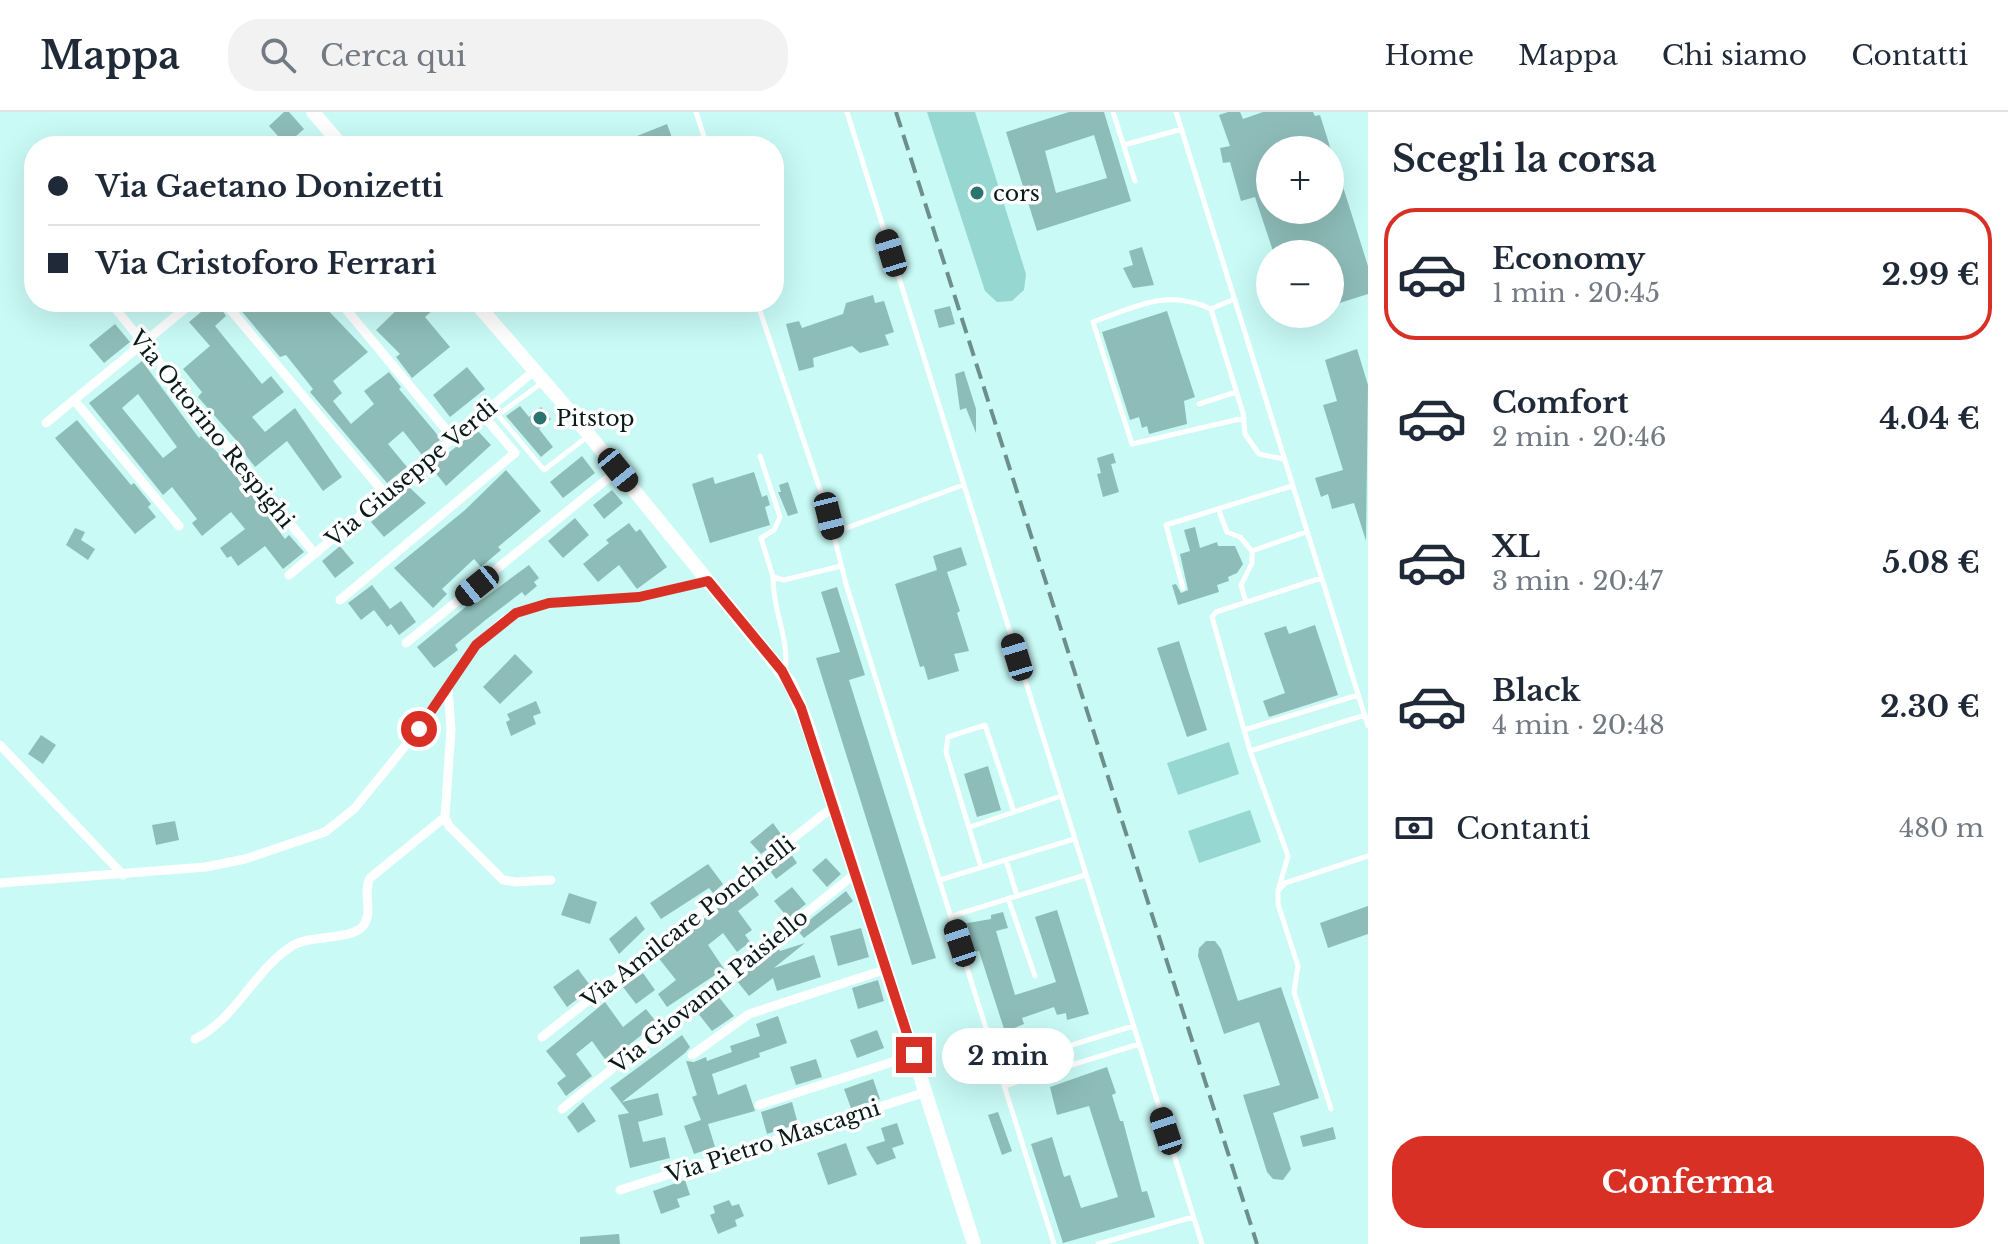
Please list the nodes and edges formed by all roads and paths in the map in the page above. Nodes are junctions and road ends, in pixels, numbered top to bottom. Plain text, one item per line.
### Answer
1 (313, 112) edge
2 (696, 112) edge
3 (847, 112) edge
4 (1113, 112) edge
5 (1176, 112) edge
6 (1182, 129) junction
7 (333, 136) edge
8 (704, 136) edge
9 (1124, 145) junction
10 (1135, 181) dead end
11 (1234, 299) junction
12 (1211, 309) junction
13 (117, 312) edge
14 (181, 312) edge
15 (232, 312) edge
16 (348, 312) edge
17 (484, 312) edge
18 (760, 312) edge
19 (142, 345) junction
20 (539, 376) junction
21 (1237, 392) junction
22 (74, 400) junction
23 (1199, 404) dead end
24 (482, 414) junction
25 (1244, 418) junction
26 (46, 423) dead end
27 (589, 435) junction
28 (453, 438) junction
29 (760, 456) dead end
30 (1283, 459) junction
31 (618, 470) junction
32 (963, 485) junction
33 (1292, 486) junction
34 (386, 495) junction
35 (1219, 511) junction
36 (179, 526) dead end
37 (1306, 532) junction
38 (833, 533) junction
39 (1252, 551) junction
40 (315, 554) junction
41 (841, 566) junction
42 (289, 575) dead end
43 (773, 577) junction
44 (1321, 578) junction
45 (708, 581) junction
46 (1183, 588) dead end
47 (340, 600) dead end
48 (1246, 602) junction
49 (406, 643) dead end
50 (785, 676) junction
51 (448, 689) junction
52 (1358, 695) junction
53 (1365, 715) junction
54 (1368, 726) edge
55 (1244, 730) junction
56 (0, 745) edge
57 (1250, 751) junction
58 (1061, 796) junction
59 (834, 806) junction
60 (1014, 812) junction
61 (445, 817) junction
62 (970, 827) junction
63 (1074, 839) junction
64 (1368, 856) edge
65 (1006, 860) junction
66 (981, 867) junction
67 (856, 873) junction
68 (123, 875) junction
69 (1085, 875) junction
70 (551, 880) dead end
71 (940, 880) junction
72 (0, 883) edge
73 (1278, 891) junction
74 (1017, 896) junction
75 (1008, 898) junction
76 (952, 916) junction
77 (887, 969) junction
78 (1035, 976) dead end
79 (1133, 1026) junction
80 (542, 1037) dead end
81 (195, 1039) dead end
82 (1139, 1044) junction
83 (692, 1055) dead end
84 (914, 1055) junction
85 (998, 1068) junction
86 (1004, 1086) junction
87 (926, 1092) junction
88 (759, 1105) dead end
89 (562, 1109) dead end
90 (1331, 1109) dead end
91 (620, 1190) dead end
92 (1193, 1217) junction
93 (1120, 1241) edge
94 (974, 1244) edge
95 (1054, 1244) edge
96 (1098, 1244) edge
97 (1202, 1244) edge

1 - 7 main road
2 - 8 lane
3 - 32 lane
4 - 9 lane
5 - 6 lane
6 - 9 lane
6 - 11 lane
9 - 10 lane
11 - 12 lane
11 - 30 lane
12 - 21 lane
12 - 25 lane
13 - 19 street, Via Ottorino Respighi
14 - 19 street
15 - 34 street
16 - 28 street
17 - 20 main road
18 - 38 lane
19 - 22 street
19 - 40 street, Via Ottorino Respighi
20 - 24 street, Via Giuseppe Verdi
20 - 27 main road
20 - 27 lane
21 - 23 lane
21 - 25 lane
22 - 26 street
22 - 36 street
24 - 28 street, Via Giuseppe Verdi
24 - 47 street
25 - 30 lane
27 - 31 main road
28 - 34 street, Via Giuseppe Verdi
29 - 43 lane
30 - 33 lane
31 - 45 main road
31 - 49 street
32 - 38 lane
32 - 58 lane
33 - 35 lane
33 - 37 lane
34 - 40 street, Via Giuseppe Verdi
35 - 39 lane
35 - 46 lane
37 - 39 lane
37 - 44 lane
38 - 41 lane
39 - 48 lane
40 - 42 street, Via Giuseppe Verdi
41 - 43 lane
41 - 71 lane
43 - 50 lane
44 - 48 lane
44 - 52 lane
45 - 50 main road
45 - 51 street
48 - 55 lane
50 - 59 main road
51 - 61 street
51 - 68 street
52 - 53 lane
52 - 55 lane
53 - 54 lane
53 - 57 lane
55 - 57 lane
56 - 68 street
57 - 73 lane
58 - 60 lane
58 - 63 lane
59 - 67 main road
59 - 80 street, Via Amilcare Ponchielli
60 - 62 lane
60 - 62 lane
61 - 70 street
61 - 81 street
62 - 66 lane
63 - 65 lane
63 - 69 lane
64 - 73 lane
65 - 66 lane
65 - 74 lane
66 - 71 lane
67 - 77 main road
67 - 89 street, Via Giovanni Paisiello
68 - 72 street
69 - 74 lane
69 - 79 lane
71 - 76 lane
73 - 90 lane
74 - 75 lane
75 - 76 lane
75 - 78 lane
76 - 85 lane
77 - 83 street
77 - 84 main road
79 - 82 lane
79 - 85 lane
82 - 86 lane
82 - 92 lane
84 - 87 main road
84 - 88 street
85 - 86 lane
86 - 95 lane
87 - 91 street, Via Pietro Mascagni
87 - 94 main road
92 - 93 lane
92 - 97 lane
93 - 96 lane

